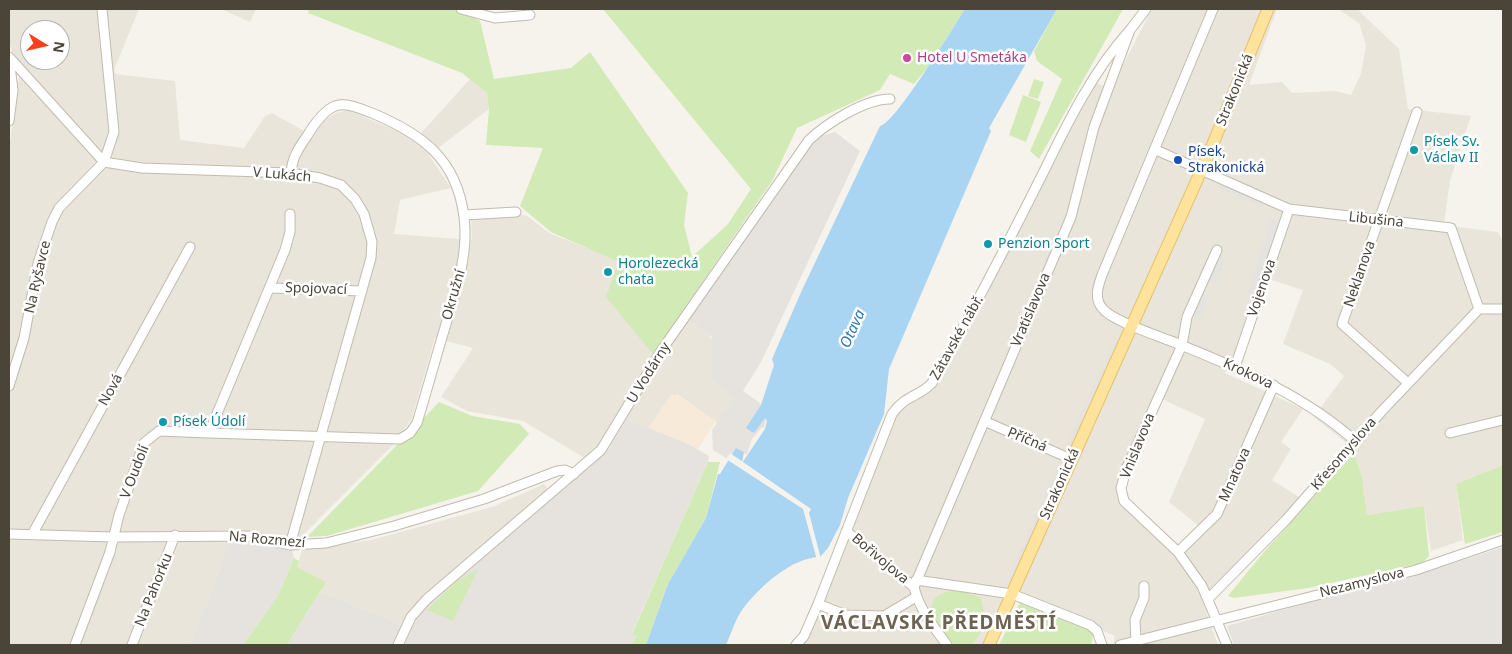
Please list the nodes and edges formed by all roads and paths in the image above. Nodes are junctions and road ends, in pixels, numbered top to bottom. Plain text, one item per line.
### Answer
1 (102, 9) edge
2 (460, 9) edge
3 (1146, 9) edge
4 (1213, 9) edge
5 (1268, 9) edge
6 (530, 16) dead end
7 (1130, 30) junction
8 (9, 57) edge
9 (890, 99) dead end
10 (1417, 112) dead end
11 (9, 121) edge
12 (1156, 150) junction
13 (104, 162) junction
14 (1201, 171) junction
15 (291, 173) junction
16 (1288, 210) junction
17 (516, 212) dead end
18 (290, 214) dead end
19 (464, 215) junction
20 (1378, 221) junction
21 (190, 247) dead end
22 (1217, 250) dead end
23 (271, 288) junction
24 (362, 291) junction
25 (1479, 308) junction
26 (1503, 309) edge
27 (1132, 324) junction
28 (1182, 345) junction
29 (1235, 367) junction
30 (1408, 383) junction
31 (1274, 385) junction
32 (9, 386) edge
33 (1503, 420) edge
34 (984, 421) junction
35 (209, 433) junction
36 (1450, 433) dead end
37 (321, 437) junction
38 (1355, 441) junction
39 (1071, 458) junction
40 (574, 474) junction
41 (846, 532) junction
42 (9, 534) edge
43 (33, 534) junction
44 (176, 536) junction
45 (114, 537) junction
46 (1503, 540) edge
47 (290, 545) junction
48 (1178, 552) junction
49 (915, 584) junction
50 (1144, 586) dead end
51 (1012, 594) junction
52 (916, 597) junction
53 (1208, 599) junction
54 (818, 604) junction
55 (1218, 620) junction
56 (1136, 642) junction
57 (75, 645) edge
58 (132, 645) edge
59 (398, 645) edge
60 (796, 645) edge
61 (947, 645) edge
62 (989, 645) edge
63 (1102, 645) edge
64 (1120, 645) edge
65 (1227, 645) edge

1 - 13 street, Na Ryšavce
2 - 6 street
3 - 7 street, Vratislavova
4 - 12 street
5 - 14 main road, Strakonická
7 - 34 street, Vratislavova
7 - 41 street, Zátavské nábř.
8 - 11 street
8 - 13 street
9 - 40 street, U Vodárny
10 - 20 street, Neklanova
12 - 14 street
12 - 27 street
13 - 15 street, V Lukách
13 - 32 street, Na Ryšavce
14 - 16 street, Libušina
14 - 27 main road, Strakonická
15 - 19 street, Okružní
15 - 24 street, V Lukách
16 - 20 street, Libušina
16 - 29 street, Vojenova
17 - 19 street
18 - 23 street
19 - 37 street, Okružní
20 - 25 street, Libušina
20 - 30 street, Neklanova
21 - 43 street, Nová
22 - 28 street, Vnislavova
23 - 24 street, Spojovací
23 - 35 street
24 - 37 street, V Lukách
25 - 26 street
25 - 30 street, Křesomyslova
27 - 28 street, Krokova
27 - 39 main road, Strakonická
28 - 29 street, Krokova
28 - 48 street, Vnislavova
29 - 31 street, Krokova
30 - 38 street, Křesomyslova
31 - 38 street, Krokova
31 - 48 street, Mnatova
33 - 36 street
34 - 39 street, Příčná
34 - 49 street, Vratislavova
35 - 37 street, Okružní
35 - 45 street, V Oudolí
37 - 47 street, V Lukách
38 - 53 street, Křesomyslova
39 - 51 main road, Strakonická
40 - 47 street, Na Rozmezí
40 - 59 street, U Vodárny
41 - 49 street, Bořivojova
41 - 54 street, Zátavské nábř.
42 - 43 street, Na Rozmezí
43 - 45 street, Na Rozmezí
44 - 45 street, Na Rozmezí
44 - 47 street, Na Rozmezí
44 - 58 street, Na Pahorku
45 - 57 street, V Oudolí
46 - 55 street, Nezamyslova
48 - 53 street, Vnislavova
49 - 51 street
49 - 52 street
50 - 56 street
51 - 62 main road, Strakonická
51 - 63 street
52 - 54 street
52 - 61 street
53 - 55 street, Vnislavova
54 - 60 street, Zátavské nábř.
55 - 56 street, Nezamyslova
55 - 65 street, Vnislavova
56 - 64 street, Nezamyslova

